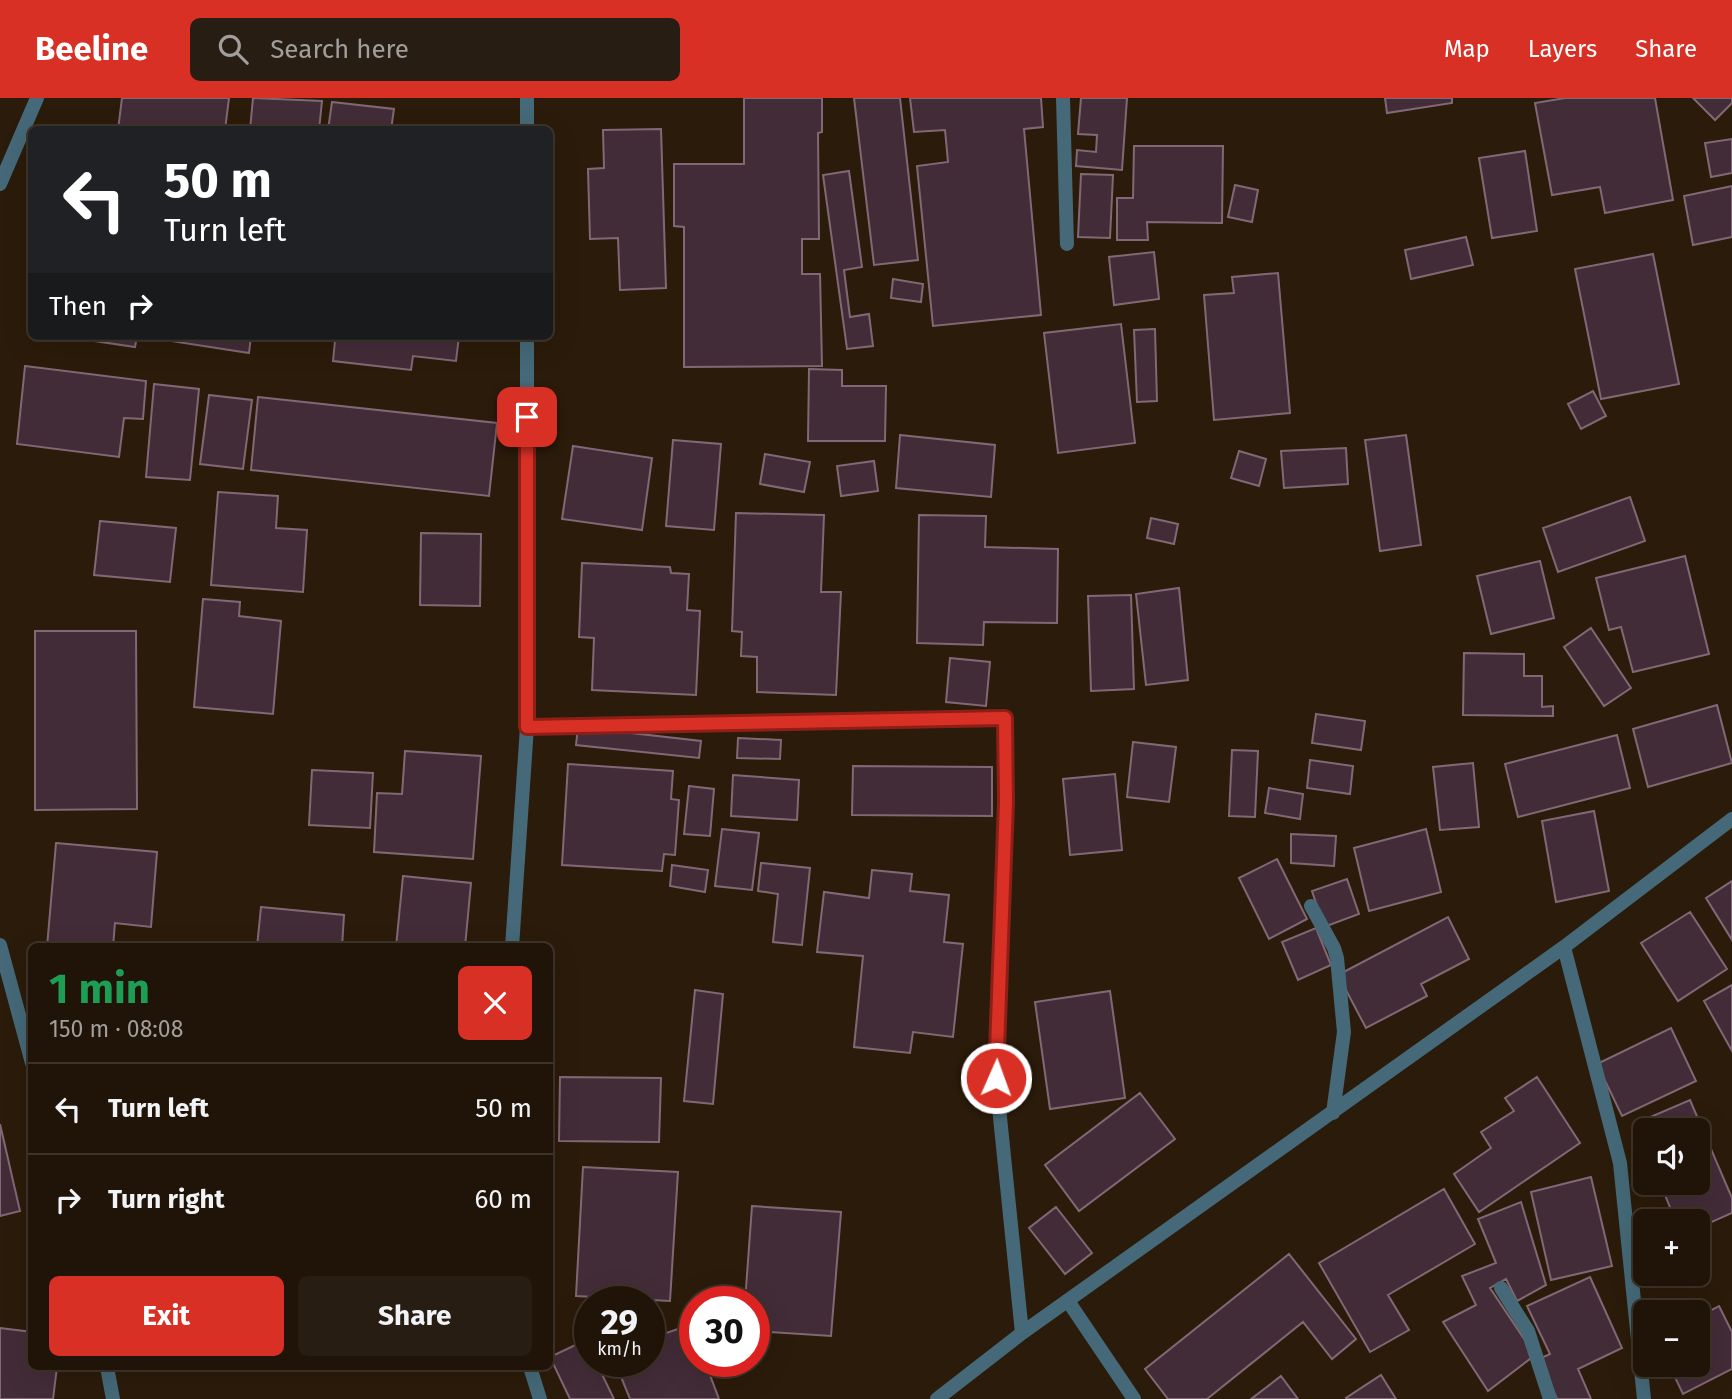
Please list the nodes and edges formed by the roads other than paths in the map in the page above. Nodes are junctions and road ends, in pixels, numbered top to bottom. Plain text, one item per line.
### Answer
1 (37, 98) edge
2 (527, 98) edge
3 (1063, 98) edge
4 (527, 126) edge
5 (0, 184) edge
6 (1067, 244) dead end
7 (527, 340) edge
8 (527, 727) junction
9 (1732, 819) edge
10 (1311, 906) dead end
11 (512, 943) edge
12 (0, 945) edge
13 (1564, 947) junction
14 (28, 1048) edge
15 (1333, 1113) junction
16 (1501, 1288) dead end
17 (1068, 1301) junction
18 (1022, 1333) junction
19 (108, 1370) edge
20 (531, 1370) edge
21 (113, 1399) edge
22 (540, 1399) edge
23 (937, 1399) edge
24 (1134, 1399) edge
25 (1550, 1399) edge
26 (1644, 1399) edge

1 - 5 street
2 - 4 street
3 - 6 street
7 - 8 street
8 - 11 street
8 - 18 street
9 - 13 street
10 - 15 street
12 - 14 street
13 - 15 street
13 - 26 street
15 - 17 street
16 - 25 street
17 - 18 street
17 - 24 street
18 - 23 street
19 - 21 street
20 - 22 street

